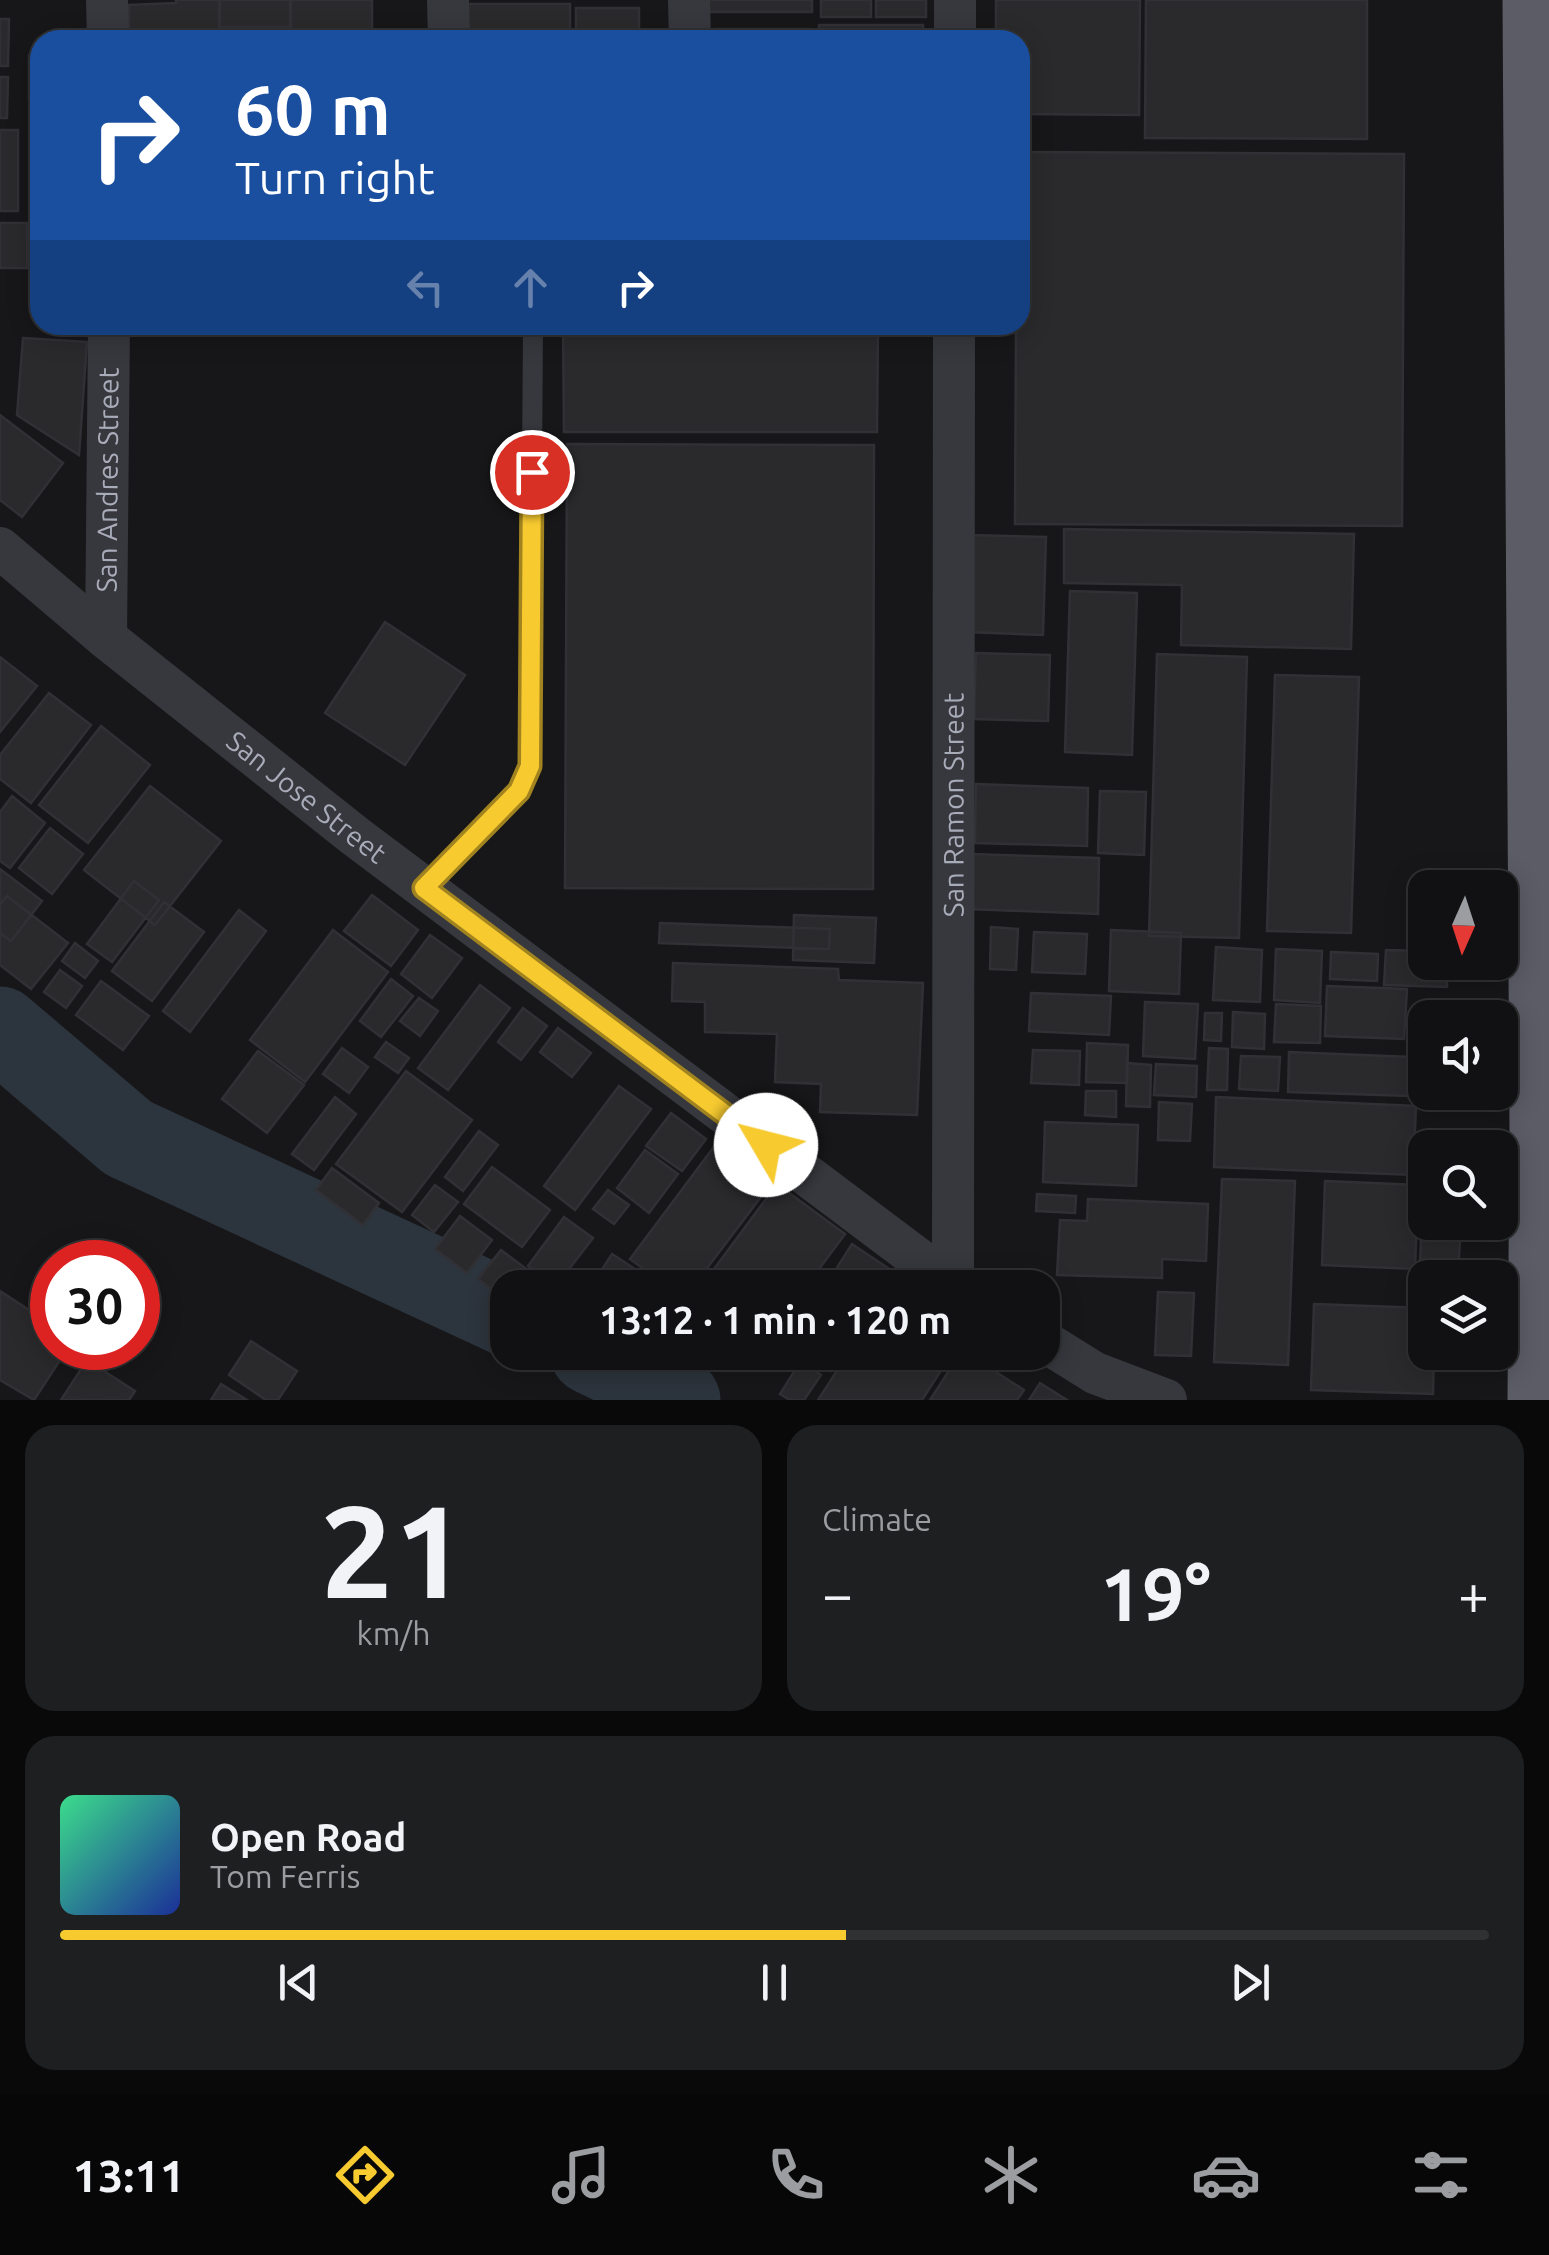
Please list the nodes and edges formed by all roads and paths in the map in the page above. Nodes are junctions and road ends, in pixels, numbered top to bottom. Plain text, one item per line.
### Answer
1 (107, 0) edge
2 (448, 0) edge
3 (689, 0) edge
4 (955, 0) edge
5 (1530, 0) edge
6 (108, 30) edge
7 (450, 30) edge
8 (690, 30) edge
9 (955, 30) edge
10 (1540, 118) edge
11 (108, 335) edge
12 (533, 335) edge
13 (954, 335) edge
14 (0, 548) edge
15 (106, 638) junction
16 (424, 888) junction
17 (934, 1270) edge
18 (955, 1270) edge
19 (1060, 1351) edge
20 (1166, 1400) edge
21 (1535, 1400) edge

1 - 6 street
2 - 7 street
3 - 8 street
4 - 9 street
5 - 10 highway
10 - 21 highway
11 - 15 street, San Andres Street
12 - 16 lane
13 - 18 street, San Ramon Street
14 - 15 street, San Jose Street
15 - 16 street, San Jose Street
16 - 17 street, San Jose Street
19 - 20 street

